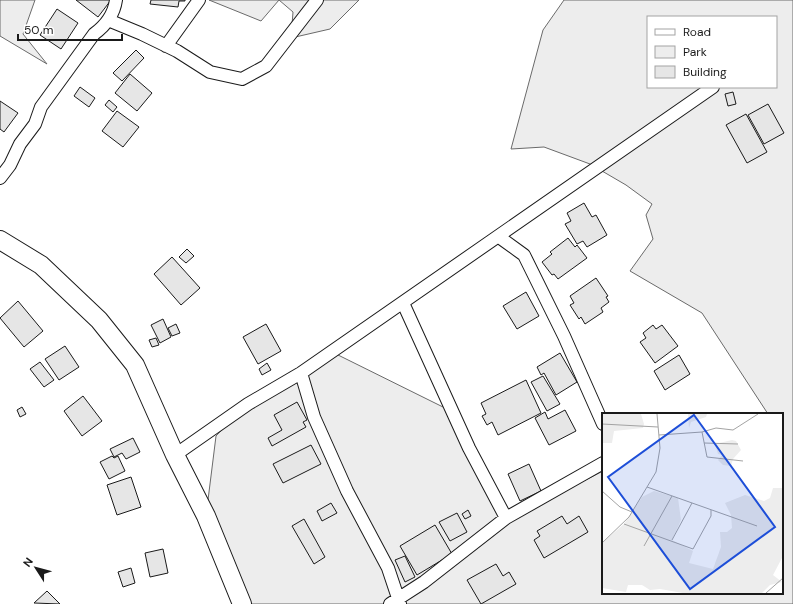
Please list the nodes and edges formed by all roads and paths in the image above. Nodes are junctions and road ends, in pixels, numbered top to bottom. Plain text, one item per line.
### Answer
1 (116, 0) edge
2 (200, 0) edge
3 (317, 0) edge
4 (108, 20) junction
5 (166, 46) junction
6 (712, 88) edge
7 (0, 178) edge
8 (498, 237) junction
9 (0, 240) edge
10 (403, 303) junction
11 (301, 373) junction
12 (602, 422) edge
13 (175, 455) junction
14 (602, 464) edge
15 (506, 518) junction
16 (396, 602) edge
17 (242, 604) edge

1 - 4 street
2 - 5 street
3 - 5 street
4 - 5 street
4 - 7 street
6 - 8 street
8 - 10 street
8 - 12 street
9 - 13 main road
10 - 11 street
10 - 15 street
11 - 13 street
11 - 16 street
13 - 17 main road
14 - 15 street
15 - 16 street

